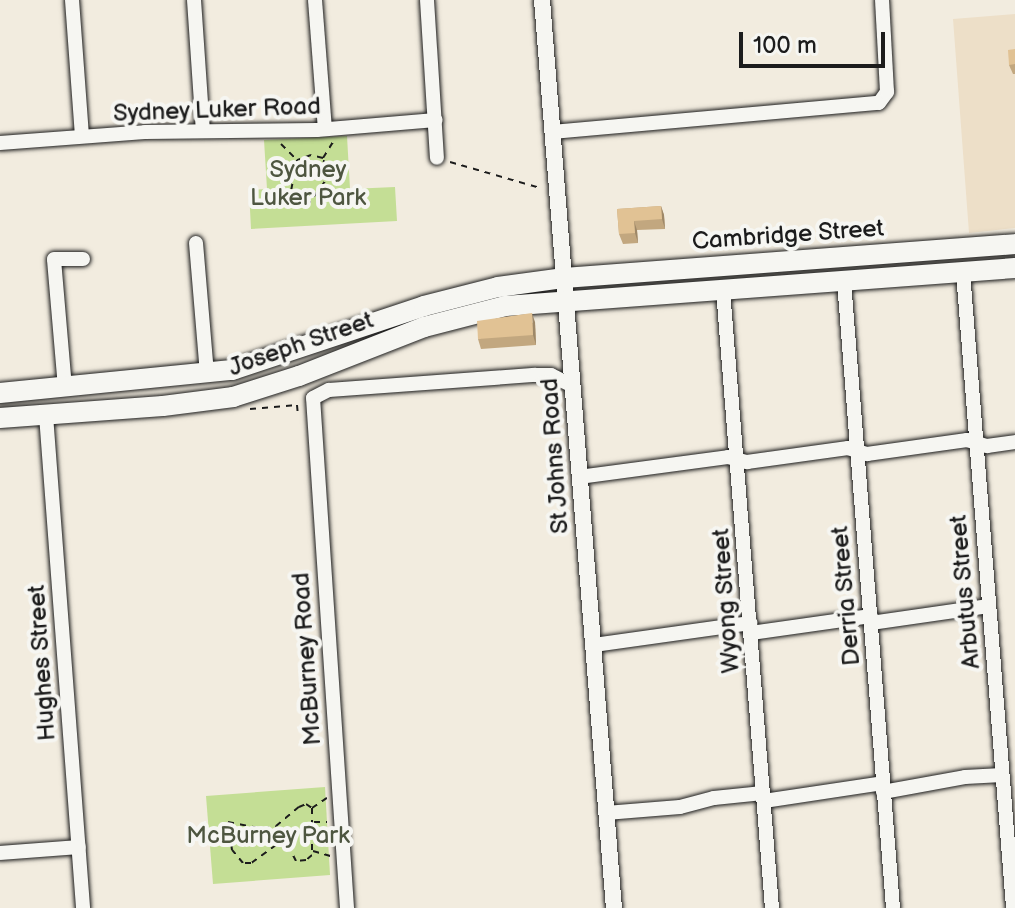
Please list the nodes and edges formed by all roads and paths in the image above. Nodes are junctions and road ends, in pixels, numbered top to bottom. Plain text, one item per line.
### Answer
1 (72, 0) edge
2 (194, 0) edge
3 (315, 0) edge
4 (427, 0) edge
5 (542, 0) edge
6 (882, 0) edge
7 (436, 120) junction
8 (330, 128) junction
9 (203, 131) junction
10 (280, 132) junction
11 (552, 132) junction
12 (82, 136) junction
13 (0, 143) edge
14 (323, 158) junction
15 (437, 158) joint
16 (297, 160) junction
17 (540, 188) dead end
18 (196, 243) dead end
19 (1015, 244) edge
20 (83, 259) dead end
21 (1015, 268) edge
22 (963, 272) junction
23 (564, 278) junction
24 (844, 281) junction
25 (723, 290) junction
26 (566, 299) junction
27 (570, 347) junction
28 (207, 375) junction
29 (535, 375) junction
30 (573, 386) junction
31 (65, 388) junction
32 (0, 393) edge
33 (304, 406) junction
34 (46, 415) junction
35 (298, 416) dead end
36 (0, 418) edge
37 (976, 442) junction
38 (1015, 442) edge
39 (857, 451) junction
40 (737, 460) junction
41 (579, 477) junction
42 (989, 606) junction
43 (871, 619) junction
44 (750, 628) junction
45 (594, 645) junction
46 (1007, 780) edge
47 (883, 788) junction
48 (338, 792) junction
49 (763, 797) junction
50 (312, 808) junction
51 (606, 813) junction
52 (340, 821) junction
53 (312, 822) junction
54 (276, 826) junction
55 (276, 845) junction
56 (79, 847) junction
57 (312, 851) junction
58 (0, 853) edge
59 (343, 860) junction
60 (83, 908) edge
61 (347, 908) edge
62 (614, 908) edge
63 (772, 908) edge
64 (893, 908) edge
65 (1013, 908) edge

1 - 12 street
2 - 9 street
3 - 8 street
4 - 7 street
5 - 11 main road, St Johns Road
6 - 11 street
7 - 8 street, Sydney Luker Road
7 - 15 street
8 - 10 street, Sydney Luker Road
8 - 14 path
9 - 10 street, Sydney Luker Road
9 - 12 street, Sydney Luker Road
10 - 16 path
11 - 23 main road, St Johns Road
12 - 13 street, Sydney Luker Road
14 - 16 path
14 - 16 path
15 - 17 path
18 - 28 street
19 - 23 highway, Cambridge Street
20 - 31 street
21 - 22 highway, Cambridge Street
22 - 24 highway, Cambridge Street
22 - 37 street, Arbutus Street
23 - 26 main road, St Johns Road
23 - 28 highway, Joseph Street
24 - 25 highway, Cambridge Street
24 - 39 street, Derria Street
25 - 26 highway, Cambridge Street
25 - 40 street, Wyong Street
26 - 27 main road, St Johns Road
26 - 34 highway, Joseph Street
27 - 29 street
27 - 30 main road, St Johns Road
28 - 31 highway, Joseph Street
29 - 30 street
29 - 33 street
30 - 41 main road, St Johns Road
31 - 32 highway, Joseph Street
33 - 35 path
33 - 48 street, McBurney Road
34 - 36 highway, Joseph Street
34 - 56 street, Hughes Street
37 - 38 street
37 - 39 street
37 - 42 street, Arbutus Street
39 - 40 street
39 - 43 street, Derria Street
40 - 41 street
40 - 44 street, Wyong Street
41 - 45 main road, St Johns Road
42 - 43 street
42 - 46 street, Arbutus Street
43 - 44 street
43 - 47 street, Derria Street
44 - 45 street
44 - 49 street, Wyong Street
45 - 51 main road, St Johns Road
46 - 47 street
46 - 65 street, Arbutus Street
47 - 49 street
47 - 64 street, Derria Street
48 - 50 path
48 - 52 street, McBurney Road
49 - 51 street
49 - 63 street, Wyong Street
50 - 53 path
50 - 54 path
51 - 62 main road, St Johns Road
52 - 53 path
52 - 59 street, McBurney Road
53 - 57 path
54 - 55 path
54 - 55 path
55 - 57 path
56 - 58 street
56 - 60 street, Hughes Street
57 - 59 path
59 - 61 street, McBurney Road

